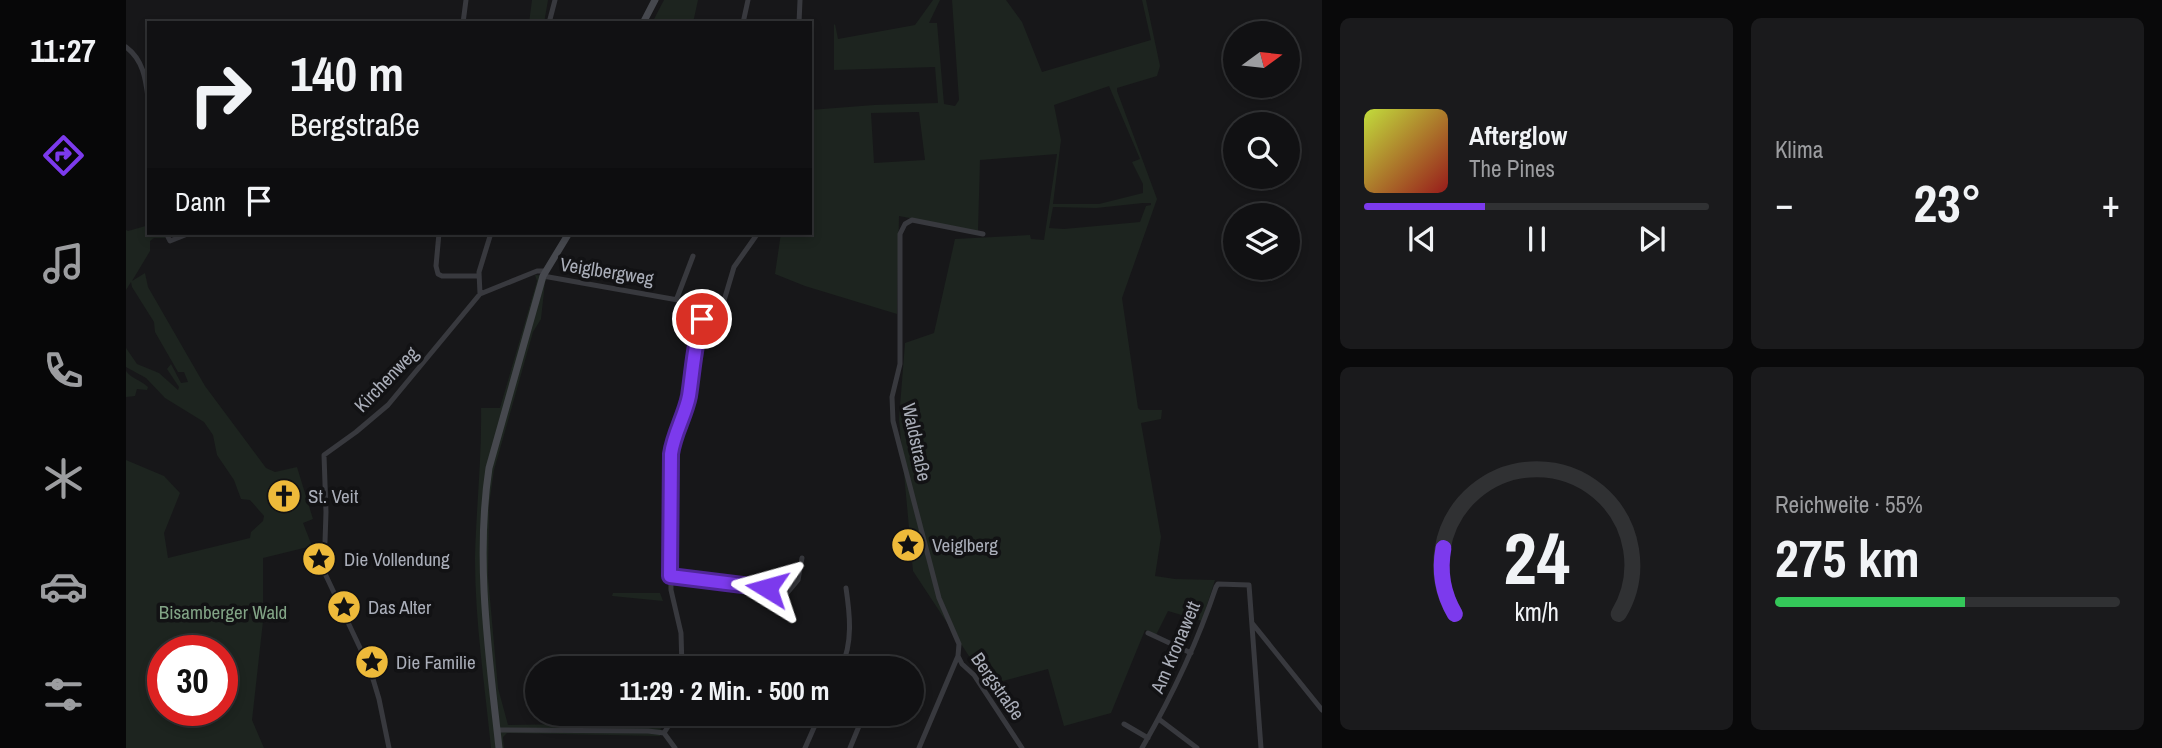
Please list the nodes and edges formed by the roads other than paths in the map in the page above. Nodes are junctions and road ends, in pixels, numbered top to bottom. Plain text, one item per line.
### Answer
1 (466, 0) edge
2 (555, 0) edge
3 (656, 0) edge
4 (748, 0) edge
5 (800, 0) edge
6 (463, 21) edge
7 (550, 21) edge
8 (644, 21) edge
9 (743, 21) edge
10 (799, 21) edge
11 (126, 47) edge
12 (147, 95) edge
13 (983, 234) dead end
14 (167, 235) edge
15 (185, 235) edge
16 (439, 235) edge
17 (490, 235) edge
18 (568, 235) edge
19 (757, 235) edge
20 (693, 256) dead end
21 (544, 274) junction
22 (479, 276) junction
23 (480, 294) junction
24 (677, 298) junction
25 (706, 305) junction
26 (802, 558) dead end
27 (670, 576) junction
28 (846, 588) dead end
29 (1251, 620) junction
30 (1149, 633) dead end
31 (1262, 635) junction
32 (1252, 639) junction
33 (1191, 653) junction
34 (682, 656) edge
35 (847, 656) edge
36 (958, 656) junction
37 (1322, 710) edge
38 (1160, 720) junction
39 (1124, 724) dead end
40 (668, 726) edge
41 (815, 726) edge
42 (859, 726) edge
43 (497, 730) junction
44 (664, 733) junction
45 (1148, 738) junction
46 (389, 748) edge
47 (499, 748) edge
48 (675, 748) edge
49 (805, 748) edge
50 (850, 748) edge
51 (919, 748) edge
52 (1022, 748) edge
53 (1142, 748) edge
54 (1197, 748) edge
55 (1261, 748) edge

1 - 6 street
2 - 7 street
3 - 8 main road
4 - 9 street
5 - 10 street
11 - 12 street
13 - 36 street, Waldstraße
14 - 15 street
16 - 22 street
17 - 22 street
18 - 21 main road
19 - 25 street
20 - 24 street
21 - 23 street, Kirchenweg
21 - 24 street, Veiglbergweg
21 - 43 main road
22 - 23 street
23 - 46 street, Kirchenweg
24 - 25 street, Veiglbergweg
25 - 27 street
26 - 27 street
27 - 34 street
28 - 35 street
29 - 31 street
29 - 32 street
29 - 33 street, Am Kronawett
30 - 33 street
31 - 32 street
31 - 37 street
32 - 55 street
33 - 38 street, Am Kronawett
36 - 51 street, Bergstraße
36 - 52 street, Bergstraße
38 - 45 street, Am Kronawett
38 - 54 street
39 - 45 street
40 - 44 street
41 - 49 street
42 - 50 street
43 - 44 street
43 - 47 main road
44 - 48 street
45 - 53 street, Am Kronawett

